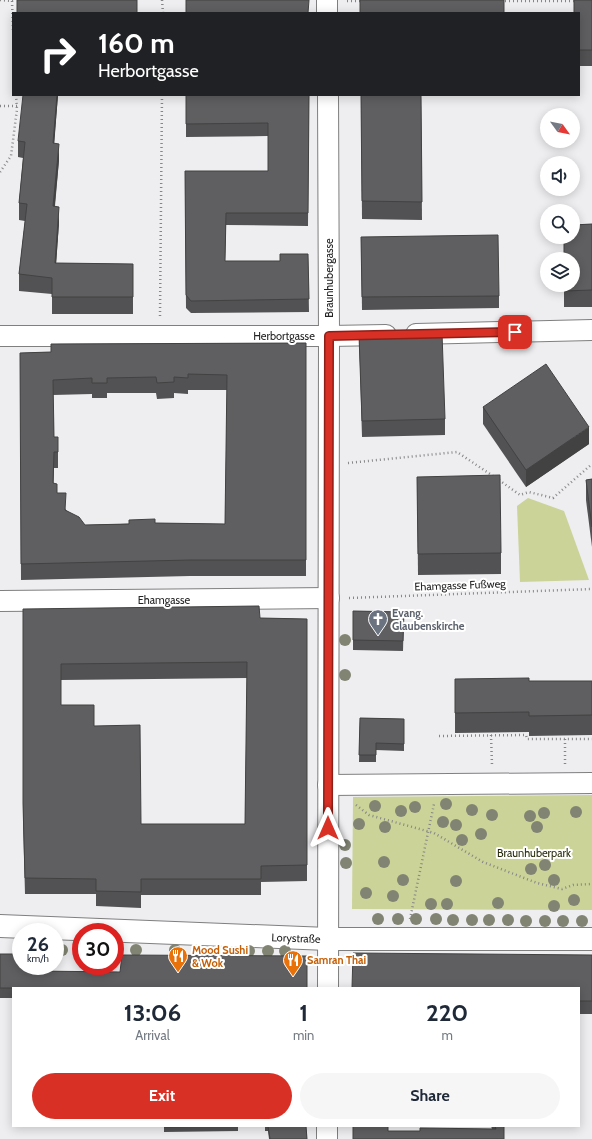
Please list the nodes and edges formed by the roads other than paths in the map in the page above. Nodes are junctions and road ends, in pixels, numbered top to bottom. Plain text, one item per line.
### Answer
1 (328, 96) edge
2 (592, 330) edge
3 (0, 336) edge
4 (329, 336) junction
5 (329, 598) junction
6 (0, 601) edge
7 (592, 783) edge
8 (328, 785) junction
9 (0, 926) edge
10 (328, 939) junction
11 (592, 939) edge
12 (328, 987) edge
13 (327, 1127) edge
14 (327, 1139) edge

1 - 4 street, Braunhubergasse
2 - 4 street, Herbortgasse
3 - 4 street, Herbortgasse
4 - 5 street, Braunhubergasse
5 - 6 street, Ehamgasse
5 - 8 street, Braunhubergasse
7 - 8 street
8 - 10 street, Braunhubergasse
9 - 10 street, Lorystraße
10 - 11 street, Lorystraße
10 - 12 street, Braunhubergasse
13 - 14 street

